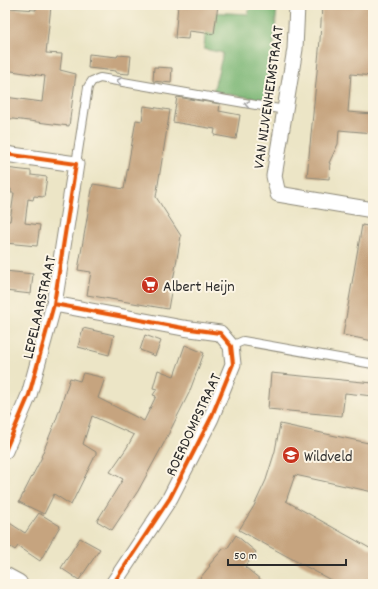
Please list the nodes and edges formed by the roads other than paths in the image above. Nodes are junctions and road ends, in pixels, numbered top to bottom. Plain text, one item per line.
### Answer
1 (296, 5) edge
2 (285, 110) junction
3 (5, 154) edge
4 (76, 164) junction
5 (373, 210) edge
6 (54, 304) junction
7 (231, 346) junction
8 (373, 364) edge
9 (5, 452) edge
10 (5, 577) edge
11 (18, 584) edge
12 (113, 584) edge

1 - 2 street, VAN NIJVENHEIMSTRAAT
2 -> 4 lane
2 - 5 street, VAN NIJVENHEIMSTRAAT
3 - 4 street
4 - 6 street, LEPELAARSTRAAT
6 - 7 street
6 - 9 street, LEPELAARSTRAAT
7 - 8 lane
7 - 12 street, ROERDOMPSTRAAT
10 - 11 street

